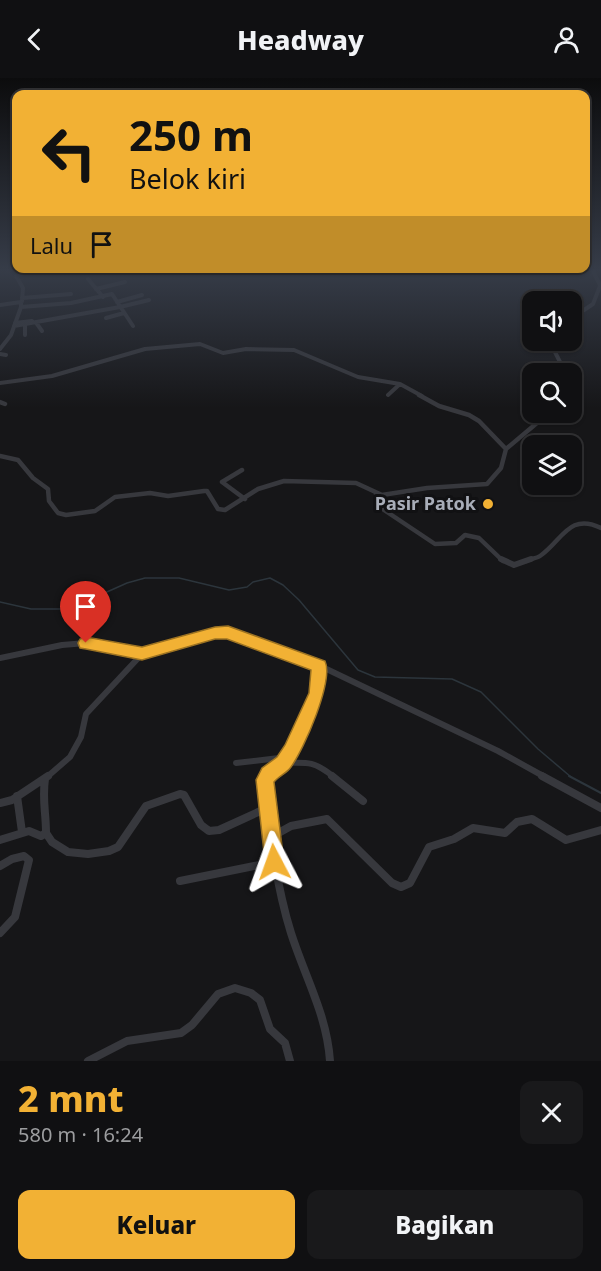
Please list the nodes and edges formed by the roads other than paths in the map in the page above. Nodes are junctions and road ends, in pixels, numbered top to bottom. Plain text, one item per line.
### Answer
1 (17, 317) edge
2 (70, 317) edge
3 (110, 317) edge
4 (127, 317) edge
5 (106, 318) dead end
6 (32, 321) dead end
7 (15, 324) junction
8 (37, 324) junction
9 (25, 325) junction
10 (133, 326) dead end
11 (42, 331) dead end
12 (25, 334) dead end
13 (0, 349) edge
14 (0, 354) edge
15 (6, 355) dead end
16 (0, 384) edge
17 (400, 384) junction
18 (388, 395) dead end
19 (537, 423) edge
20 (506, 449) junction
21 (0, 456) edge
22 (243, 470) dead end
23 (375, 493) junction
24 (245, 499) junction
25 (601, 528) edge
26 (142, 654) junction
27 (0, 658) edge
28 (320, 666) junction
29 (284, 762) junction
30 (236, 763) dead end
31 (46, 778) junction
32 (17, 796) junction
33 (363, 801) dead end
34 (0, 803) edge
35 (267, 808) junction
36 (601, 808) edge
37 (601, 830) edge
38 (22, 832) junction
39 (46, 833) junction
40 (273, 836) junction
41 (0, 840) edge
42 (274, 862) junction
43 (0, 866) edge
44 (180, 881) dead end
45 (0, 933) edge
46 (88, 1061) edge
47 (290, 1061) edge
48 (330, 1061) edge

1 - 7 street
2 - 8 street
3 - 5 street
4 - 10 street
6 - 7 street
7 - 9 street
7 - 13 street
8 - 9 street
8 - 11 street
9 - 12 street
14 - 15 street
16 - 17 street
17 - 18 street
17 - 20 street
19 - 20 street
20 - 23 street
21 - 24 street
22 - 24 street
23 - 24 street
23 - 25 street
26 - 27 street
26 - 28 street
26 - 31 street
28 - 29 street
28 - 36 street
29 - 30 street
29 - 33 street
29 - 35 street
31 - 32 street
31 - 39 street
32 - 34 street
32 - 38 street
35 - 39 street
35 - 40 street
37 - 40 street
38 - 39 street
38 - 41 street
40 - 42 street
42 - 44 street
42 - 48 street
43 - 45 street
46 - 47 street

